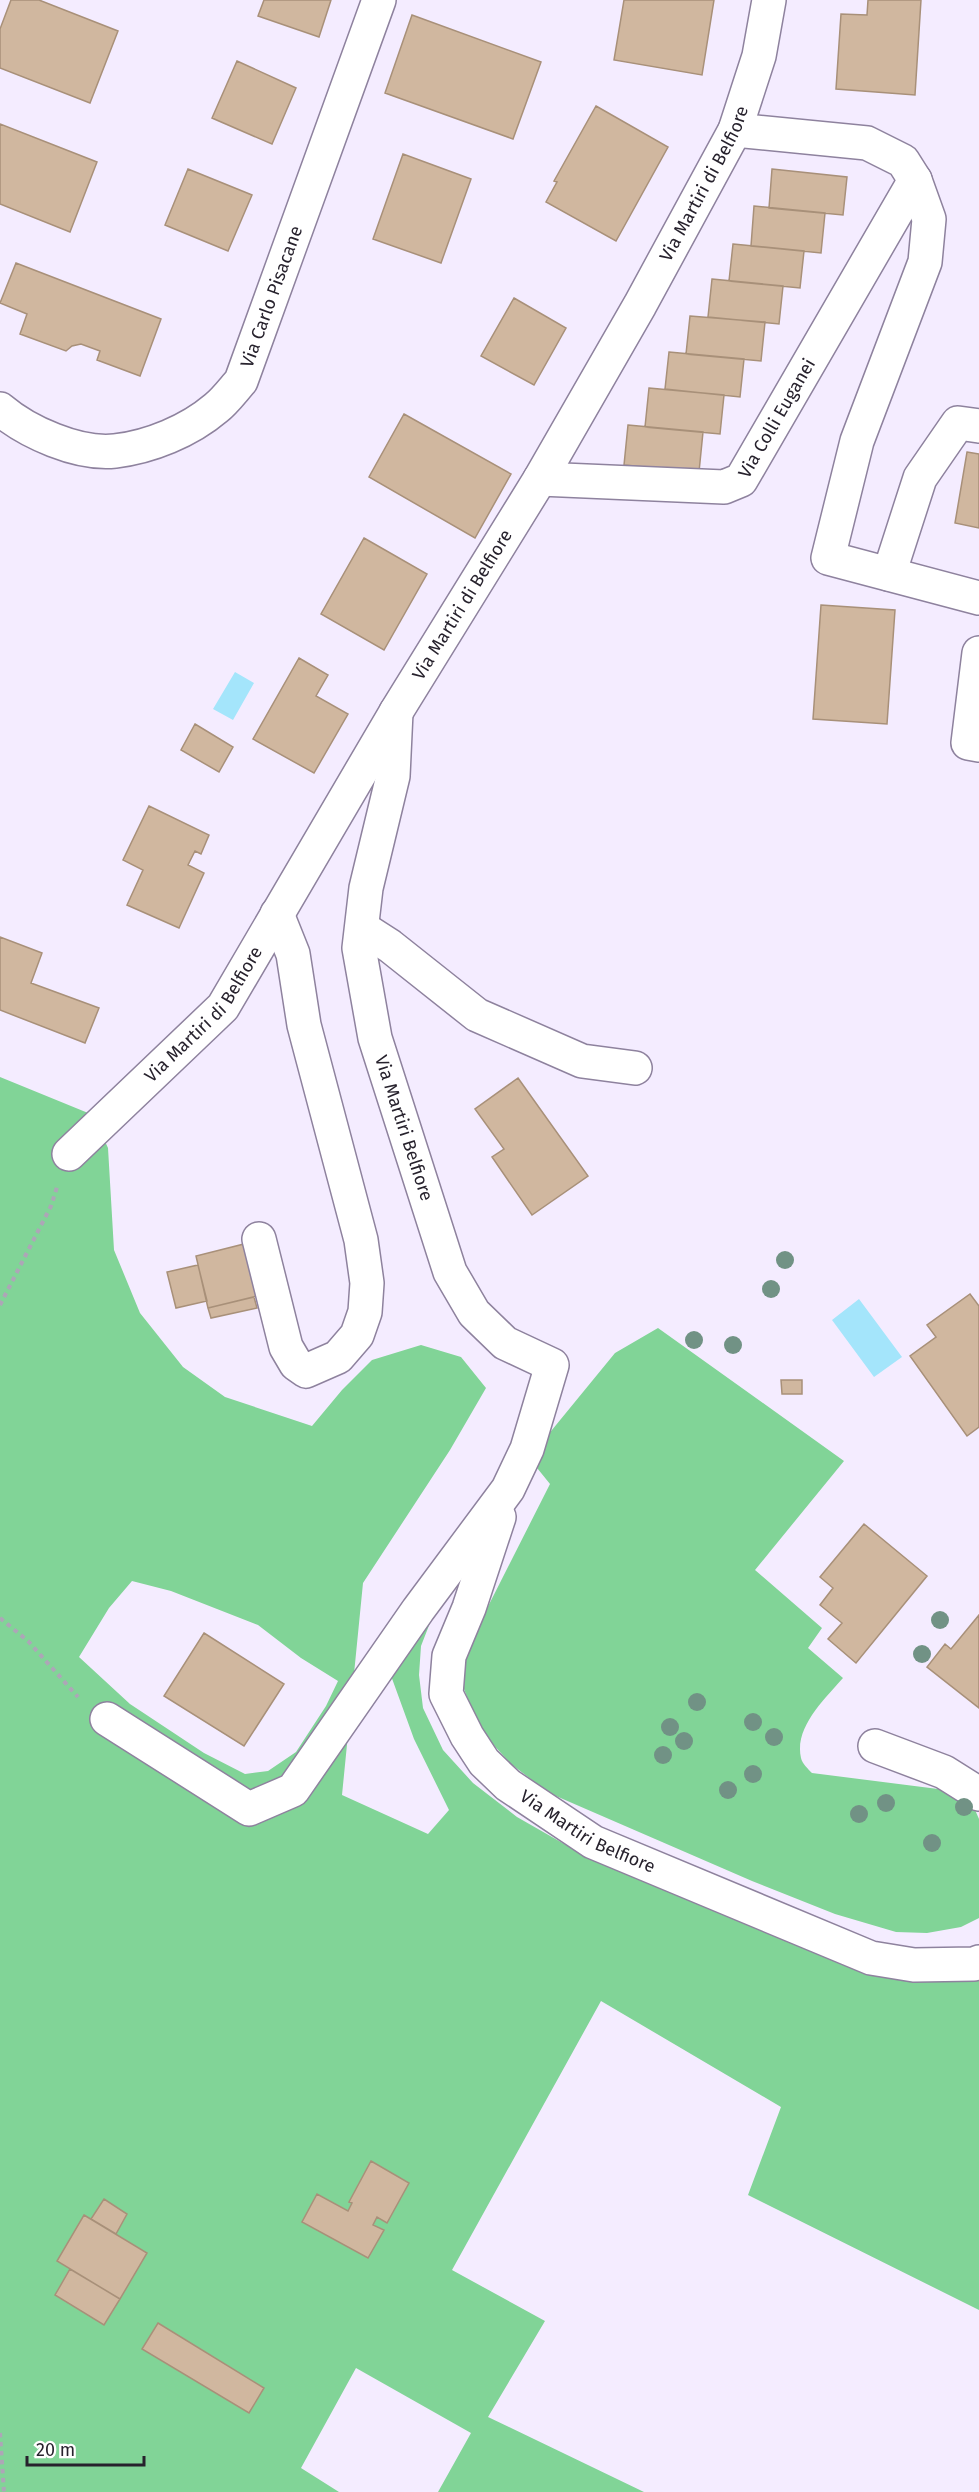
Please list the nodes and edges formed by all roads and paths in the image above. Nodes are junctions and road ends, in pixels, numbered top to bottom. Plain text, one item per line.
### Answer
1 (379, 0) edge
2 (769, 0) edge
3 (735, 130) junction
4 (915, 180) junction
5 (0, 409) edge
6 (979, 426) edge
7 (540, 479) junction
8 (889, 574) junction
9 (979, 598) edge
10 (979, 653) edge
11 (396, 712) junction
12 (979, 745) edge
13 (277, 914) junction
14 (362, 928) junction
15 (635, 1068) dead end
16 (69, 1154) joint
17 (259, 1239) dead end
18 (0, 1305) edge
19 (508, 1489) junction
20 (0, 1618) edge
21 (107, 1719) joint
22 (875, 1746) dead end
23 (979, 1794) edge
24 (979, 1962) edge
25 (0, 2433) edge
26 (4, 2492) edge

1 - 5 street, Via Carlo Pisacane
2 - 3 street, Via Martiri di Belfiore
3 - 4 street
3 - 7 street, Via Martiri di Belfiore
4 - 7 street, Via Colli Euganei
4 - 8 street
6 - 8 street
7 - 11 street, Via Martiri di Belfiore
8 - 9 street
10 - 12 street
11 - 13 street, Via Martiri di Belfiore
11 - 14 street, Via Martiri Belfiore
13 - 16 street, Via Martiri di Belfiore
13 - 17 street
14 - 15 street
14 - 19 street, Via Martiri Belfiore
16 - 18 path
19 - 21 street, Via Martiri Belfiore
19 - 24 street, Via Martiri Belfiore
20 - 21 path
22 - 23 street
25 - 26 path

